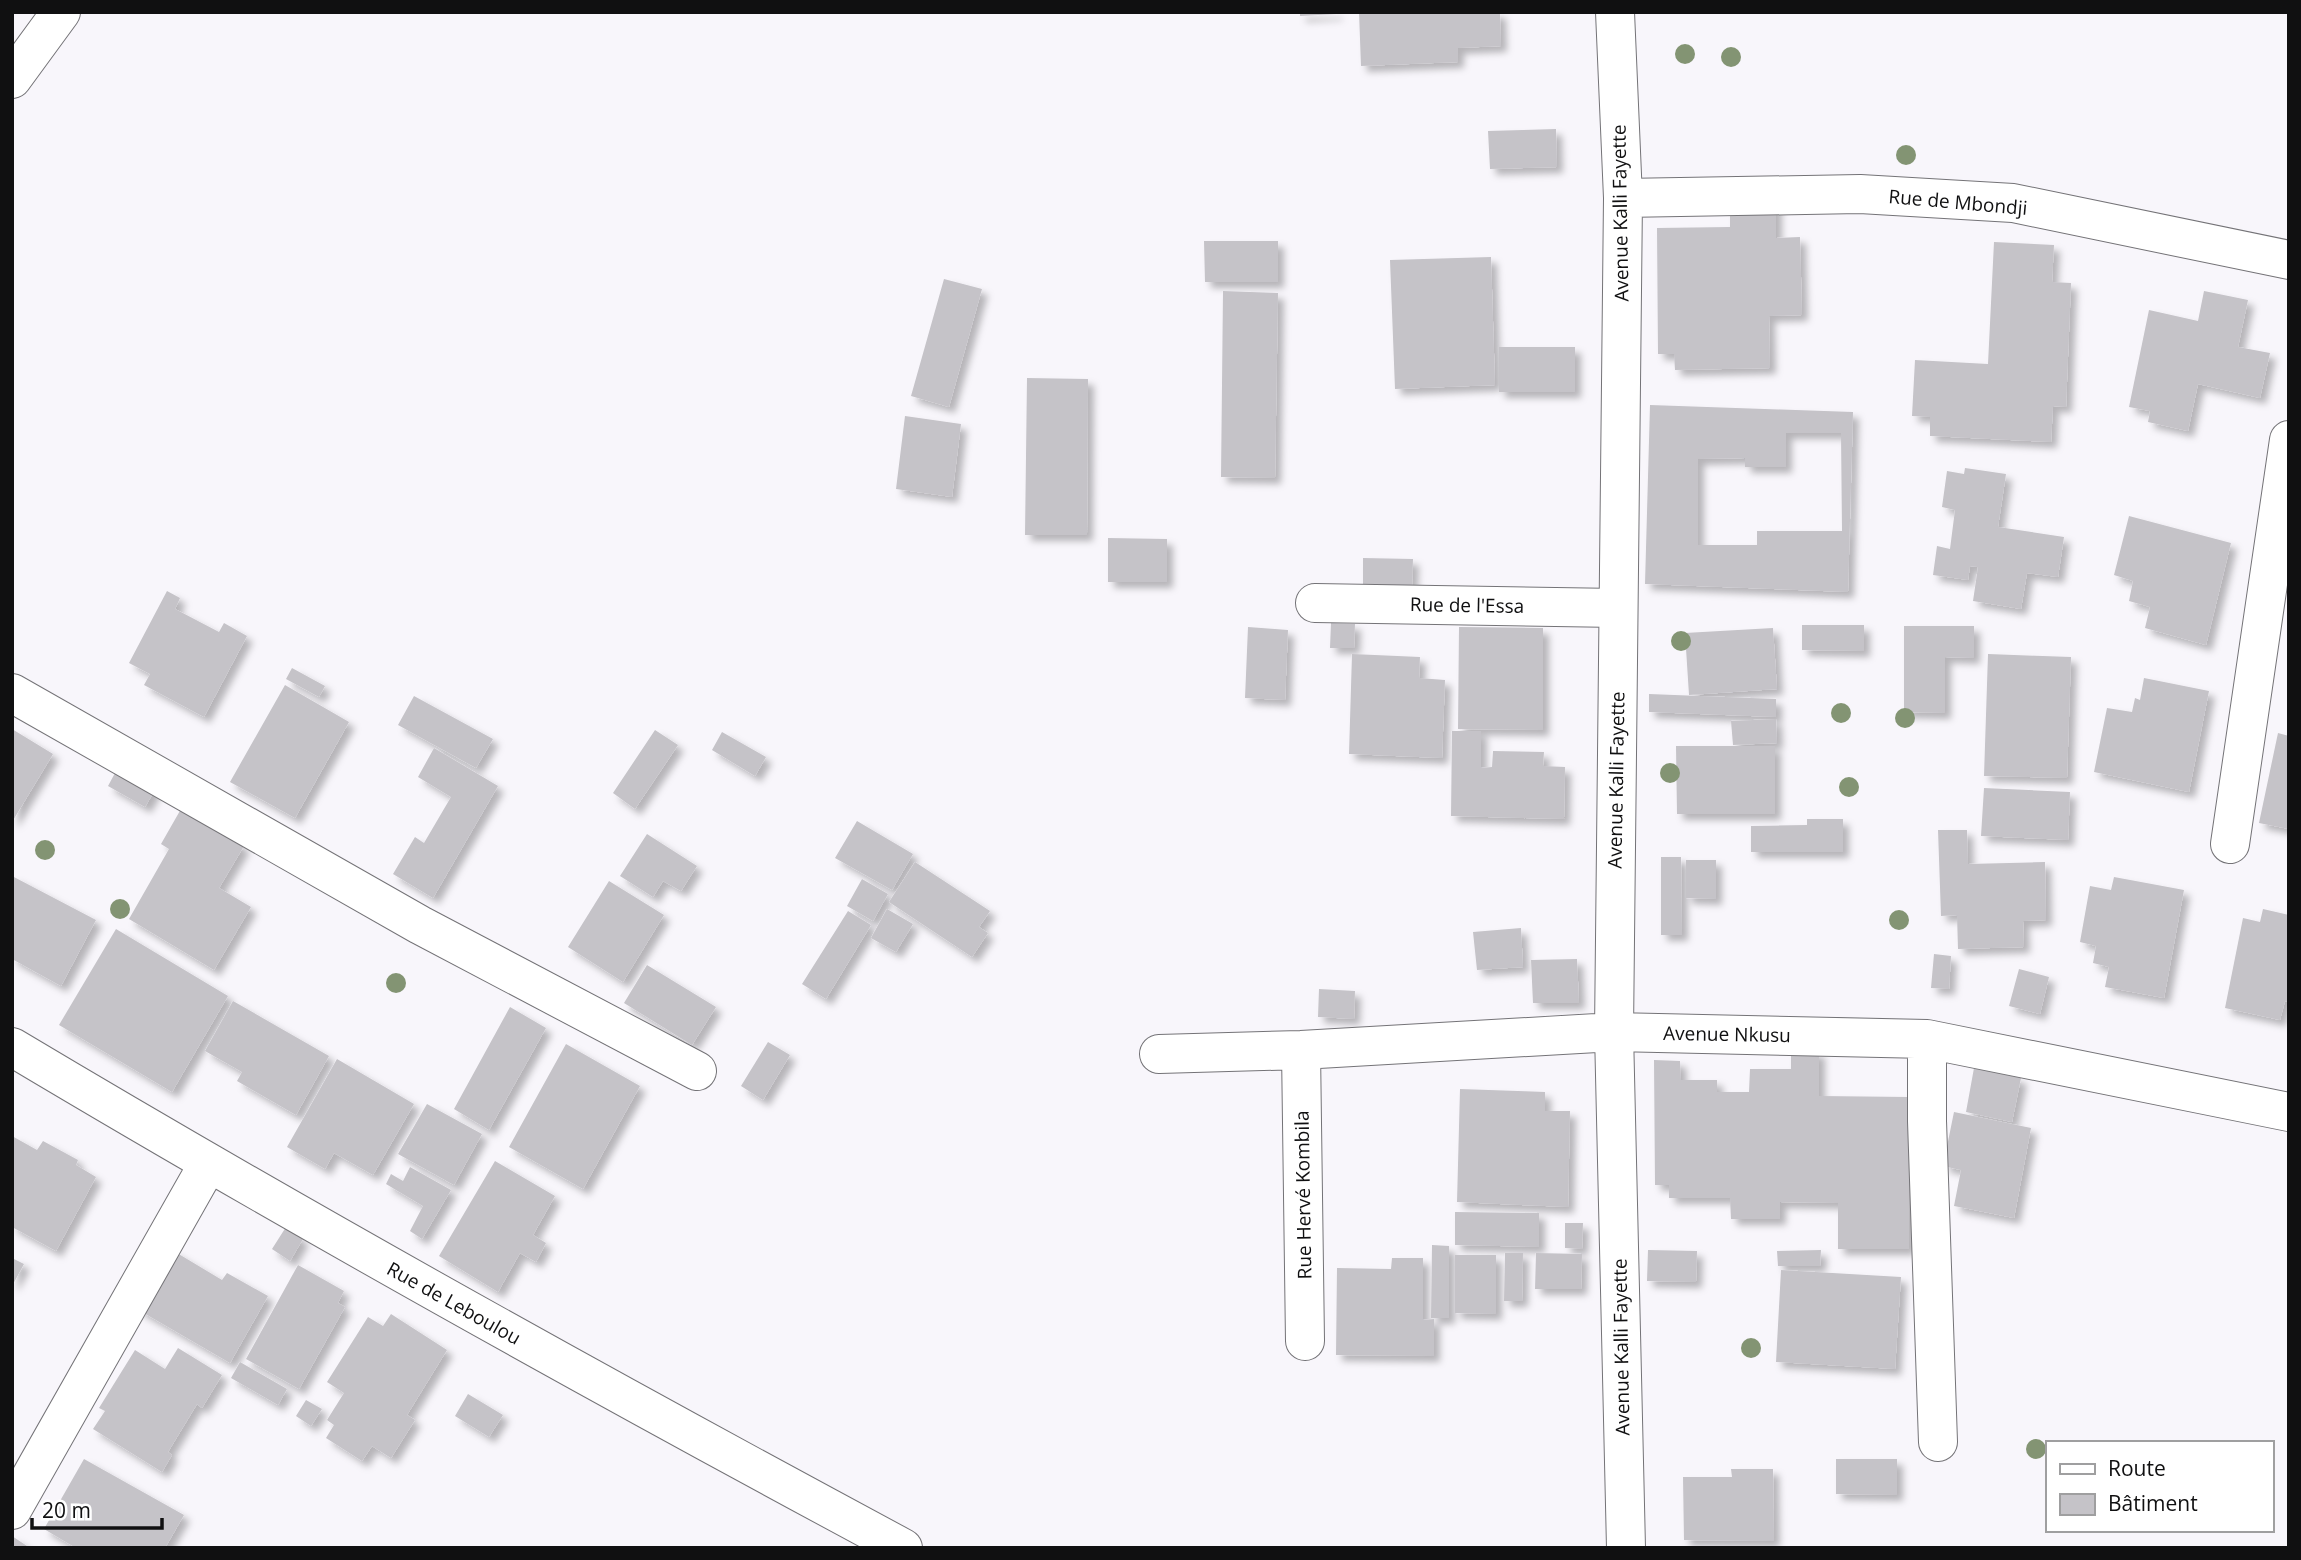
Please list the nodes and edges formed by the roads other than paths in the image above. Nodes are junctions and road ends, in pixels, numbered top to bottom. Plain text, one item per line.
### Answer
1 (61, 12) edge
2 (1615, 12) edge
3 (12, 79) edge
4 (1623, 198) junction
5 (2289, 260) edge
6 (2289, 440) edge
7 (1315, 603) dead end
8 (1618, 608) junction
9 (12, 693) edge
10 (2230, 844) dead end
11 (1614, 1032) junction
12 (1927, 1038) junction
13 (12, 1047) edge
14 (1301, 1050) junction
15 (1159, 1055) dead end
16 (697, 1071) dead end
17 (2289, 1112) edge
18 (208, 1164) junction
19 (1305, 1340) dead end
20 (1938, 1442) dead end
21 (12, 1510) edge
22 (903, 1548) edge
23 (1626, 1548) edge

1 - 3 street
2 - 4 street, Avenue Kalli Fayette
4 - 5 street, Rue de Mbondji
4 - 8 street, Avenue Kalli Fayette
6 - 10 street
7 - 8 street, Rue de l'Essa
8 - 11 street, Avenue Kalli Fayette
9 - 16 street
11 - 12 street, Avenue Nkusu
11 - 14 street, Avenue Nkusu
11 - 23 street, Avenue Kalli Fayette
12 - 17 street, Avenue Nkusu
12 - 20 street
13 - 18 street, Rue de Leboulou
14 - 15 street, Avenue Nkusu
14 - 19 street, Rue Hervé Kombila
18 - 21 street
18 - 22 street, Rue de Leboulou

